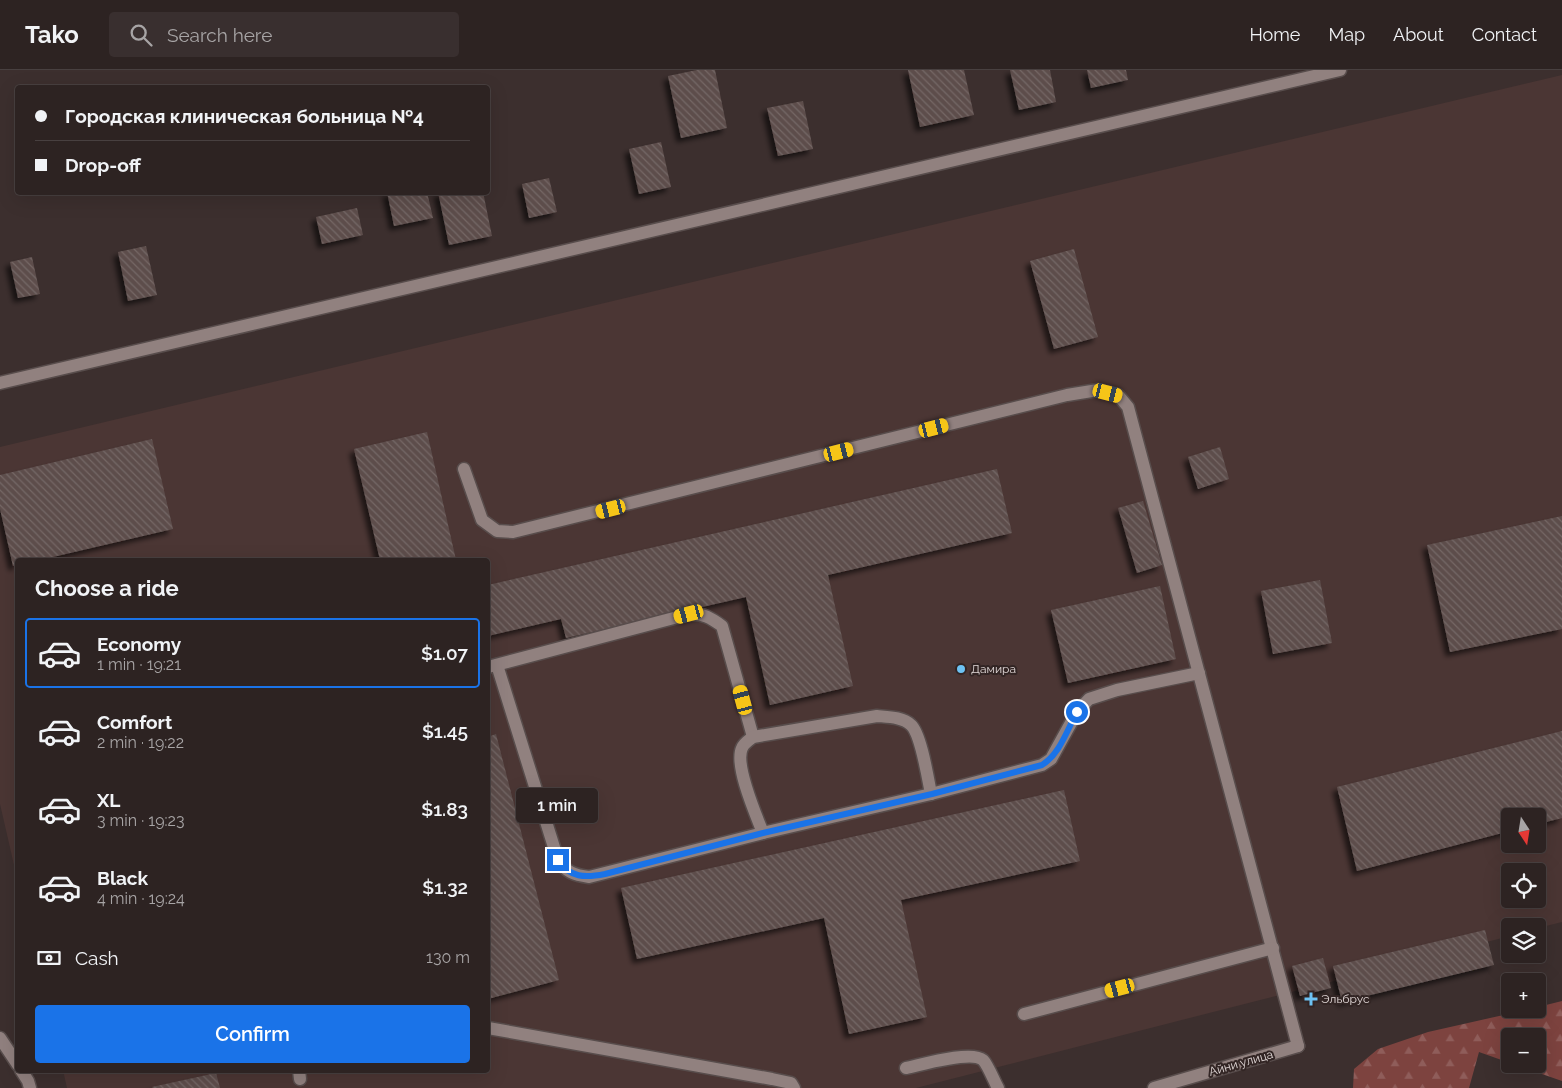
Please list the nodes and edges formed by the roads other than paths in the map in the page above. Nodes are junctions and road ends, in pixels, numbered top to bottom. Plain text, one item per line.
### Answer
1 (1340, 70) edge
2 (0, 383) edge
3 (464, 469) dead end
4 (492, 666) edge
5 (1199, 673) junction
6 (753, 737) junction
7 (932, 794) junction
8 (763, 833) junction
9 (1272, 948) junction
10 (1024, 1014) dead end
11 (490, 1028) edge
12 (0, 1038) edge
13 (15, 1060) edge
14 (906, 1068) dead end
15 (23, 1073) edge
16 (30, 1088) edge
17 (794, 1088) edge
18 (998, 1088) edge
19 (1154, 1088) edge

1 - 2 street
3 - 5 street
4 - 6 street
4 - 8 street
5 - 7 street
5 - 9 street
6 - 7 street
6 - 8 street
7 - 8 street
9 - 10 street
9 - 19 street, Айни улица
11 - 17 street
12 - 13 street
14 - 18 street
15 - 16 street

